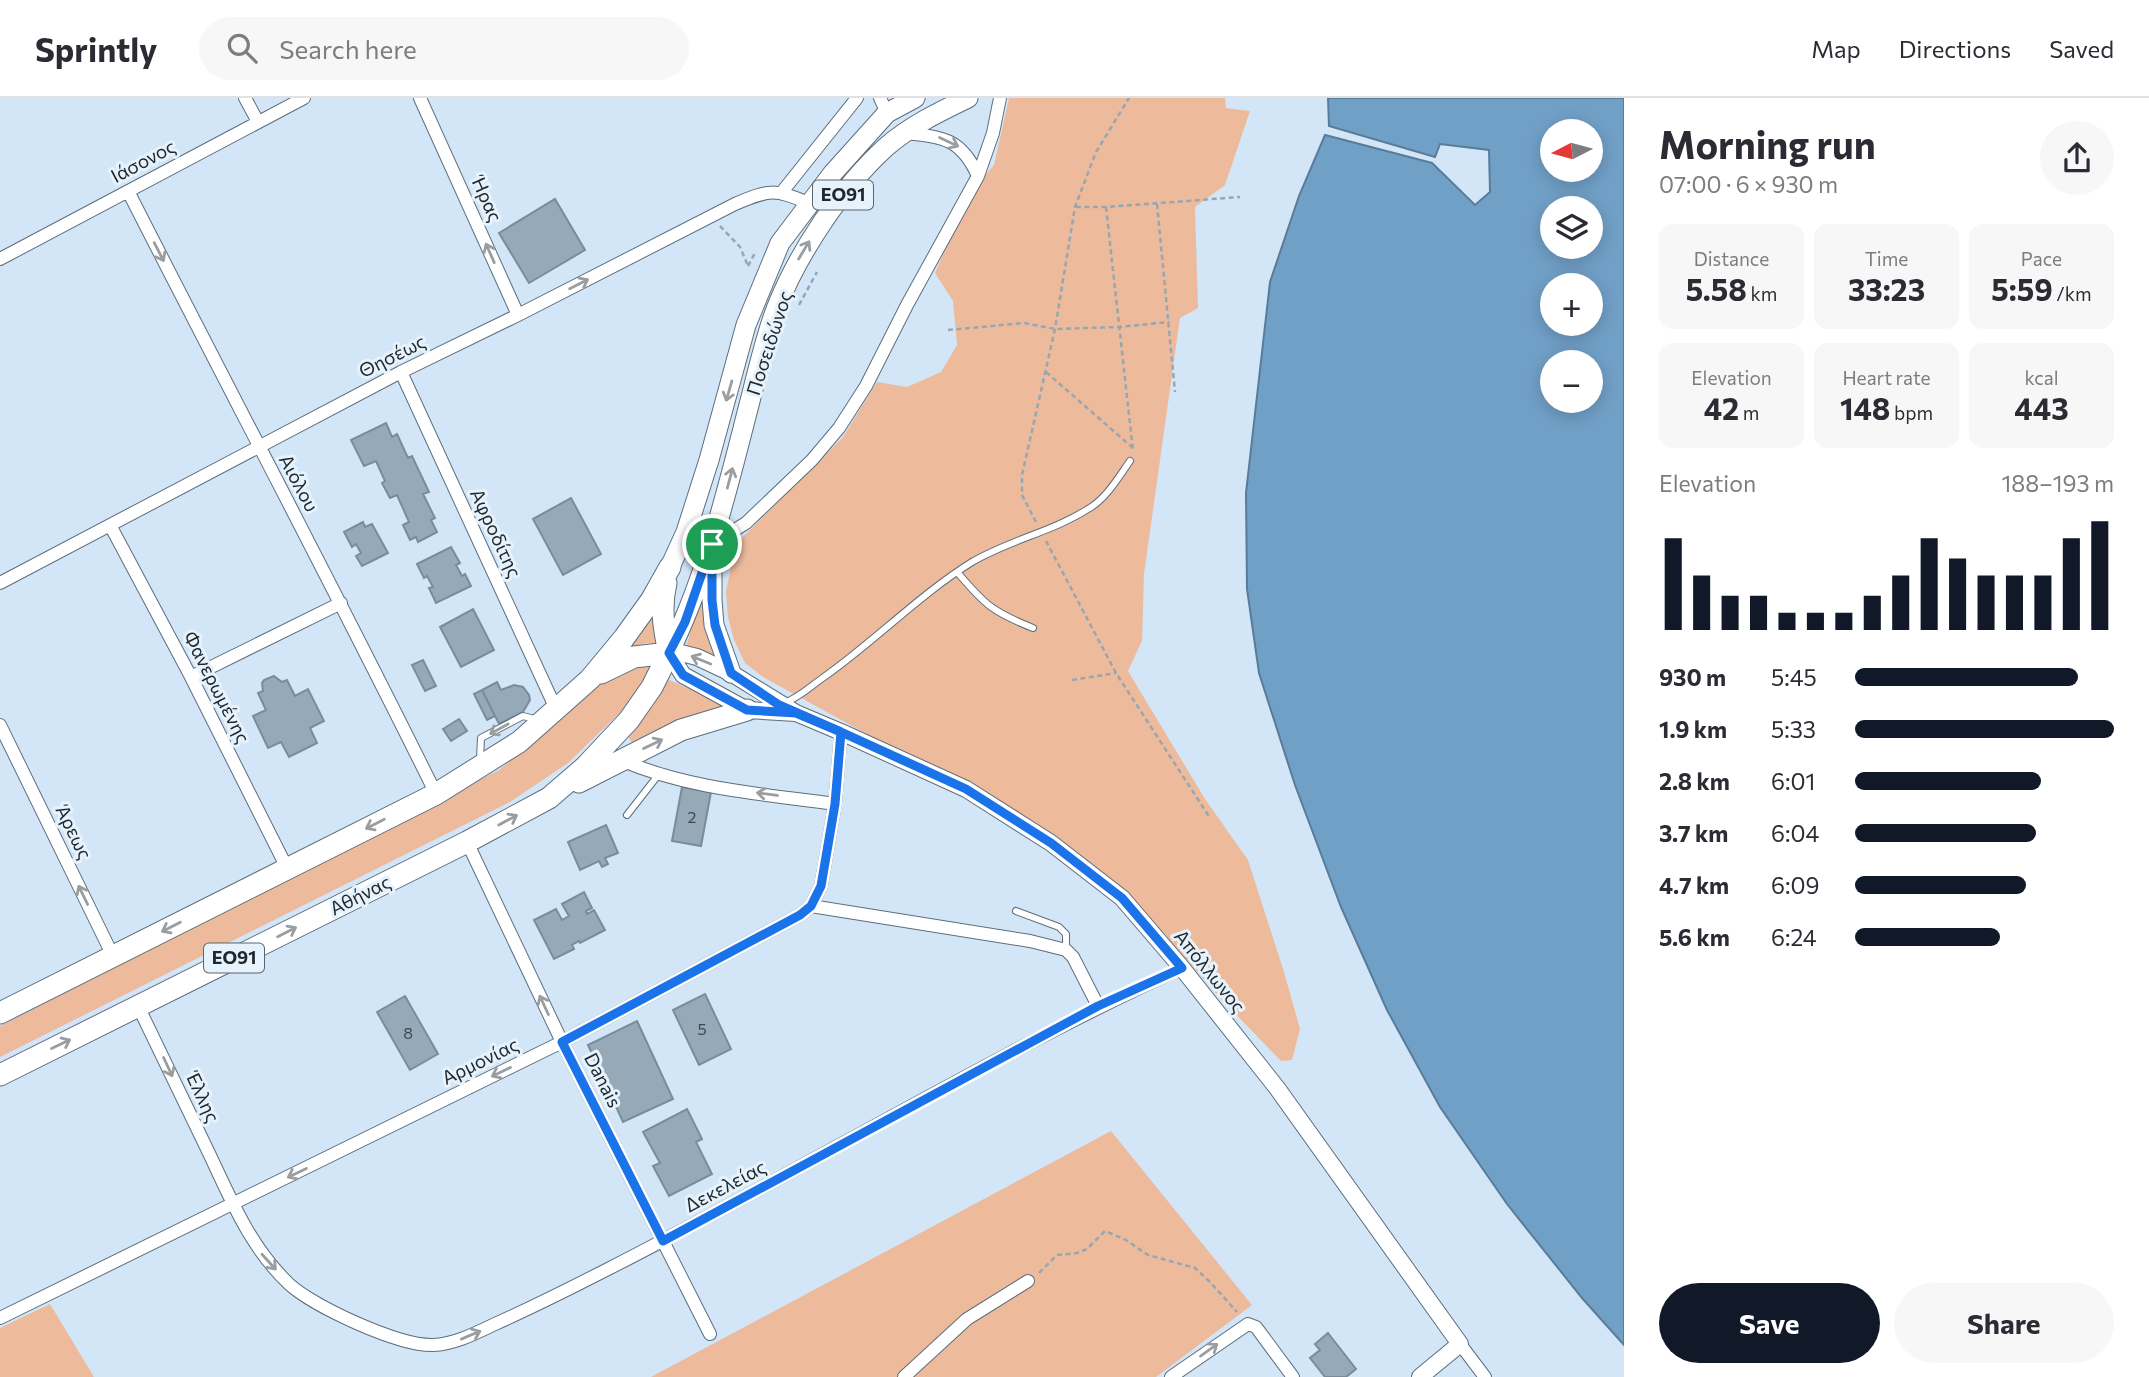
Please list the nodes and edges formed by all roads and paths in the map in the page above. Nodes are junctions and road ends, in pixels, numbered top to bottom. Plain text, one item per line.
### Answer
1 (245, 98) edge
2 (303, 98) edge
3 (420, 98) edge
4 (857, 98) edge
5 (915, 98) edge
6 (968, 98) edge
7 (1000, 98) edge
8 (1129, 98) edge
9 (883, 106) edge
10 (258, 122) junction
11 (904, 133) junction
12 (978, 176) junction
13 (128, 191) junction
14 (782, 192) junction
15 (1240, 197) dead end
16 (809, 203) junction
17 (1157, 204) junction
18 (1075, 207) junction
19 (1106, 207) junction
20 (711, 216) junction
21 (760, 243) dead end
22 (0, 259) edge
23 (817, 272) dead end
24 (799, 305) dead end
25 (518, 315) junction
26 (1169, 321) junction
27 (1119, 327) junction
28 (1055, 329) junction
29 (948, 330) dead end
30 (401, 372) junction
31 (1046, 372) junction
32 (1175, 392) dead end
33 (258, 446) junction
34 (1134, 449) junction
35 (1130, 461) joint
36 (110, 525) junction
37 (1042, 533) junction
38 (712, 544) junction
39 (670, 567) junction
40 (958, 573) junction
41 (0, 583) edge
42 (341, 603) junction
43 (1033, 628) dead end
44 (669, 653) junction
45 (731, 673) junction
46 (1116, 673) junction
47 (191, 677) junction
48 (590, 679) junction
49 (1072, 680) dead end
50 (779, 705) junction
51 (747, 710) junction
52 (796, 713) junction
53 (550, 715) junction
54 (0, 725) edge
55 (841, 732) junction
56 (621, 760) junction
57 (659, 774) junction
58 (436, 793) junction
59 (549, 798) junction
60 (835, 804) junction
61 (627, 815) dead end
62 (1210, 818) dead end
63 (467, 842) junction
64 (287, 869) junction
65 (811, 906) junction
66 (1016, 911) dead end
67 (1066, 950) junction
68 (113, 956) junction
69 (1182, 968) junction
70 (138, 1006) junction
71 (1098, 1006) junction
72 (0, 1013) edge
73 (562, 1042) junction
74 (0, 1075) edge
75 (233, 1205) junction
76 (663, 1241) junction
77 (1028, 1281) joint
78 (0, 1318) edge
79 (1248, 1324) junction
80 (710, 1334) dead end
81 (1460, 1344) junction
82 (904, 1377) edge
83 (1171, 1377) edge
84 (1293, 1377) edge
85 (1420, 1377) edge
86 (1485, 1377) edge

1 - 10 street
2 - 10 street, Ιάσονος
25 -> 3 street, Ήρας
4 - 14 street
5 - 9 main road, Ποσειδώνος / ΕΟ91
6 - 11 main road, Ποσειδώνος / ΕΟ91
7 - 12 street
8 - 18 path
9 - 16 main road, Ποσειδώνος / ΕΟ91
10 - 13 street, Ιάσονος
11 -> 12 street
38 -> 11 main road, Ποσειδώνος / ΕΟ91
12 - 38 street
13 - 22 street, Ιάσονος
13 -> 33 street, Αιόλου
14 - 16 street
14 - 20 street, Θησέως
15 - 17 path
16 -> 39 main road, Ποσειδώνος / ΕΟ91
17 - 19 path
17 - 26 path
18 - 19 path
18 - 28 path
19 - 27 path
20 - 21 path
25 -> 20 street, Θησέως
23 - 24 path
25 - 30 street, Θησέως
26 - 27 path
26 - 32 path
27 - 28 path
27 - 34 path
28 - 29 path
28 - 31 path
30 - 33 street, Θησέως
30 - 53 street, Αφροδίτης
31 - 34 path
31 - 37 path
33 - 36 street, Θησέως
33 - 42 street, Αιόλου
34 - 35 path
35 - 37 lane
36 - 41 street, Θησέως
36 - 47 street, Φανερωμένης
37 - 40 lane
37 - 46 path
38 - 44 main road, Ποσειδώνος / ΕΟ91
38 - 45 main road
39 - 44 highway
39 - 48 highway, Ποσειδώνος / ΕΟ91
40 - 43 lane
40 - 50 lane
42 - 47 street
42 - 58 street, Αιόλου
45 -> 44 street, Απόλλωνος
44 - 48 highway
44 - 51 street
44 - 59 highway, Αθήνας / ΕΟ91
45 - 50 street, Απόλλωνος
46 - 49 path
46 - 62 path
47 - 64 street, Φανερωμένης
48 - 53 highway, ΕΟ91
50 - 52 street, Απόλλωνος
51 - 52 street
56 -> 51 highway
52 - 55 street, Απόλλωνος
53 -> 58 highway, ΕΟ91
68 -> 54 street, Άρεως
55 - 60 street
55 - 69 street, Απόλλωνος
56 - 57 street
56 - 59 highway
60 -> 57 street
57 - 61 lane
58 -> 64 highway, ΕΟ91
63 -> 59 highway, Αθήνας / ΕΟ91
60 - 65 street
70 -> 63 highway, Αθήνας / ΕΟ91
73 -> 63 street, Danais
64 -> 68 highway, ΕΟ91
65 - 67 street
65 - 73 street, Αρμονίας
66 - 67 lane
67 - 71 street
68 - 72 highway, ΕΟ91
69 - 71 street, Δεκελείας
69 - 81 street, Απόλλωνος
74 -> 70 highway, Αθήνας / ΕΟ91
70 -> 75 street, Έλλης
71 - 76 street, Δεκελείας
73 -> 75 street, Αρμονίας
73 - 76 street, Danais
75 -> 76 street, Δεκελείας
75 - 78 street, Αρμονίας
76 - 80 street, Danais
77 - 79 path
77 - 82 street
83 -> 79 street
79 - 84 street
81 - 85 street
81 - 86 street, Απόλλωνος

